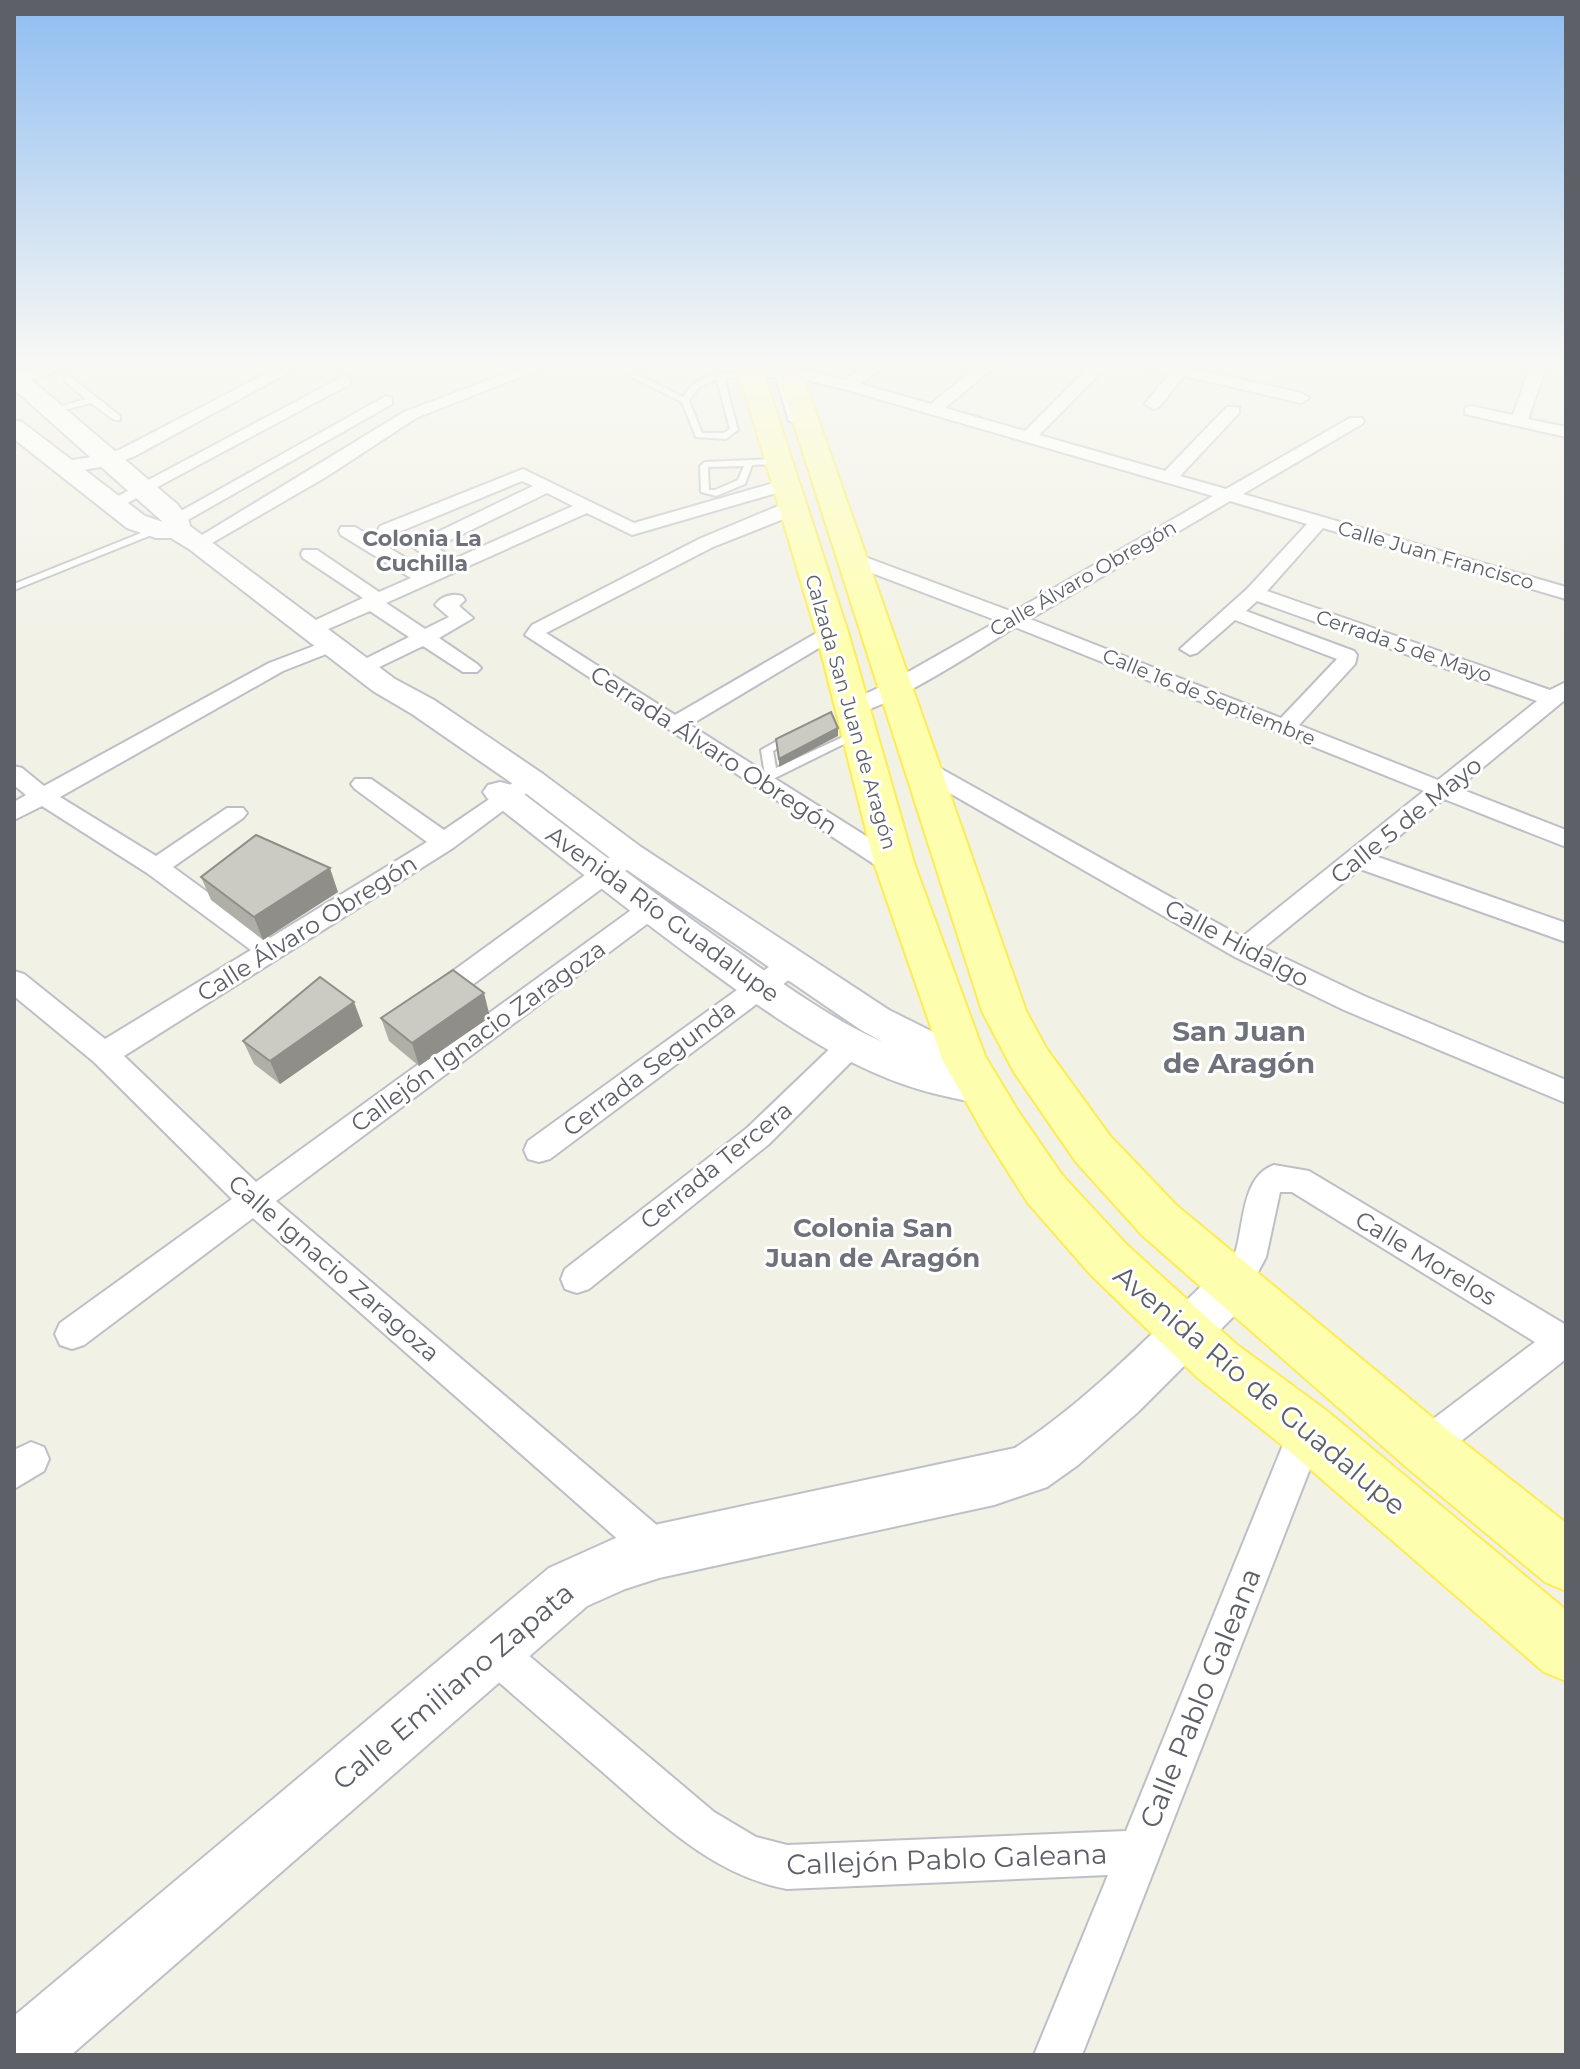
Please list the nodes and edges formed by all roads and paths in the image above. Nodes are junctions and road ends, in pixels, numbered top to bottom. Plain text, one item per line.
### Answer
1 (55, 459) edge
2 (112, 459) edge
3 (213, 459) edge
4 (273, 459) edge
5 (342, 459) edge
6 (773, 459) edge
7 (790, 459) edge
8 (798, 459) edge
9 (804, 459) edge
10 (1106, 459) edge
11 (1187, 459) edge
12 (1290, 459) edge
13 (108, 460) junction
14 (65, 466) junction
15 (1169, 477) junction
16 (775, 479) junction
17 (547, 486) junction
18 (144, 489) junction
19 (1227, 494) junction
20 (114, 503) junction
21 (588, 506) junction
22 (1320, 521) junction
23 (176, 530) junction
24 (387, 530) dead end
25 (348, 531) dead end
26 (310, 554) dead end
27 (850, 558) junction
28 (454, 567) junction
29 (427, 579) junction
30 (14, 587) edge
31 (1254, 593) junction
32 (1566, 593) edge
33 (374, 601) junction
34 (459, 609) dead end
35 (1231, 612) junction
36 (1012, 619) junction
37 (832, 632) junction
38 (322, 637) junction
39 (421, 638) junction
40 (1190, 649) dead end
41 (470, 668) dead end
42 (373, 676) junction
43 (1560, 694) edge
44 (865, 707) junction
45 (676, 724) junction
46 (1285, 727) junction
47 (799, 733) edge
48 (909, 754) junction
49 (14, 773) edge
50 (768, 778) junction
51 (363, 784) dead end
52 (519, 790) junction
53 (1443, 791) junction
54 (42, 796) junction
55 (14, 812) edge
56 (235, 813) dead end
57 (900, 825) dead end
58 (1566, 839) edge
59 (444, 842) junction
60 (1358, 859) junction
61 (618, 865) junction
62 (156, 867) junction
63 (904, 868) junction
64 (650, 909) junction
65 (1566, 933) edge
66 (1244, 950) junction
67 (270, 951) junction
68 (793, 963) junction
69 (14, 981) edge
70 (758, 986) junction
71 (414, 1014) edge
72 (851, 1045) junction
73 (104, 1054) junction
74 (995, 1075) junction
75 (1566, 1092) edge
76 (539, 1150) dead end
77 (255, 1201) junction
78 (577, 1279) dead end
79 (1210, 1309) junction
80 (72, 1334) dead end
81 (1564, 1342) edge
82 (1307, 1430) junction
83 (1425, 1447) junction
84 (659, 1551) junction
85 (1566, 1561) edge
86 (1566, 1650) edge
87 (494, 1652) junction
88 (1139, 1852) junction
89 (20, 2055) edge
90 (1058, 2055) edge

1 - 14 street
2 - 13 street
3 - 18 street
4 - 23 street
5 - 23 street
6 - 16 main road, Calzada San Juan de Aragón
7 - 44 lane
8 - 44 lane
9 - 27 main road, Calzada San Juan de Aragón
10 - 15 street, Calle Juan Francisco
11 - 15 street
12 - 19 street, Calle Álvaro Obregón
13 - 14 street
13 - 18 street
14 - 20 street
15 - 19 street, Calle Juan Francisco
16 - 16 lane
16 - 21 street
16 - 37 main road, Calzada San Juan de Aragón
16 - 45 street, Cerrada Álvaro Obregón
17 - 21 street
17 - 24 street
17 - 28 street
18 - 20 street
18 - 23 street
19 - 22 street, Calle Juan Francisco
19 - 36 street, Calle Álvaro Obregón
20 - 23 street
21 - 28 street
22 - 31 street
22 - 32 street, Calle Juan Francisco
23 - 30 lane
23 - 38 street
25 - 29 street
26 - 33 street
27 - 36 street, Calle 16 de Septiembre
27 - 44 main road, Calzada San Juan de Aragón
28 - 29 street
29 - 33 street
31 - 35 street
31 - 43 street, Cerrada 5 de Mayo
33 - 38 street
33 - 39 street
34 - 39 street
35 - 40 street
35 - 46 street
36 - 44 street, Calle Álvaro Obregón
36 - 46 street, Calle 16 de Septiembre
37 - 44 main road, Calzada San Juan de Aragón
37 - 45 street
38 - 42 street
38 - 54 street
39 - 41 street
39 - 42 street
42 - 52 street, Avenida Río Guadalupe
43 - 53 street, Calle 5 de Mayo
44 - 48 main road, Calzada San Juan de Aragón
44 - 50 lane
44 - 57 lane
44 - 63 main road, Calzada San Juan de Aragón
45 - 50 street, Cerrada Álvaro Obregón
46 - 53 street, Calle 16 de Septiembre
47 - 50 lane
48 - 66 street, Calle Hidalgo
48 - 74 main road, Calzada San Juan de Aragón
49 - 54 street
50 - 63 street, Cerrada Álvaro Obregón
51 - 59 street
52 - 59 street, Calle Álvaro Obregón
52 - 61 street, Avenida Río Guadalupe
53 - 58 street, Calle 16 de Septiembre
53 - 60 street, Calle 5 de Mayo
54 - 55 street
54 - 62 street
56 - 62 street
59 - 67 street, Calle Álvaro Obregón
60 - 65 street
60 - 66 street, Calle 5 de Mayo
61 - 64 street, Avenida Río Guadalupe
61 - 68 street, Avenida Río Guadalupe
61 - 71 street
62 - 67 street
63 - 74 main road, Calzada San Juan de Aragón
64 - 70 street, Avenida Río Guadalupe
64 - 77 street, Callejón Ignacio Zaragoza
66 - 75 street, Calle Hidalgo
67 - 73 street, Calle Álvaro Obregón
68 - 70 street, Cerrada Segunda
68 - 74 street, Avenida Río Guadalupe
69 - 73 street, Calle Ignacio Zaragoza
70 - 72 street, Avenida Río Guadalupe
70 - 76 street, Cerrada Segunda
72 - 74 street, Avenida Río Guadalupe
72 - 78 street, Cerrada Tercera
73 - 77 street, Calle Ignacio Zaragoza
74 - 79 main road, Avenida Río de Guadalupe
74 - 79 main road, Avenida Río de Guadalupe
77 - 80 street, Callejón Ignacio Zaragoza
77 - 84 street, Calle Ignacio Zaragoza
79 - 81 street, Calle Morelos
79 - 82 main road, Avenida Río de Guadalupe
79 - 83 main road, Avenida Río de Guadalupe
79 - 84 street, Calle Emiliano Zapata
81 - 83 street
82 - 86 main road, Avenida Río de Guadalupe
82 - 88 street, Calle Pablo Galeana
83 - 85 main road, Avenida Río de Guadalupe
84 - 87 street, Calle Emiliano Zapata
87 - 88 street, Callejón Pablo Galeana
87 - 89 street, Calle Emiliano Zapata
88 - 90 street, Calle Pablo Galeana

